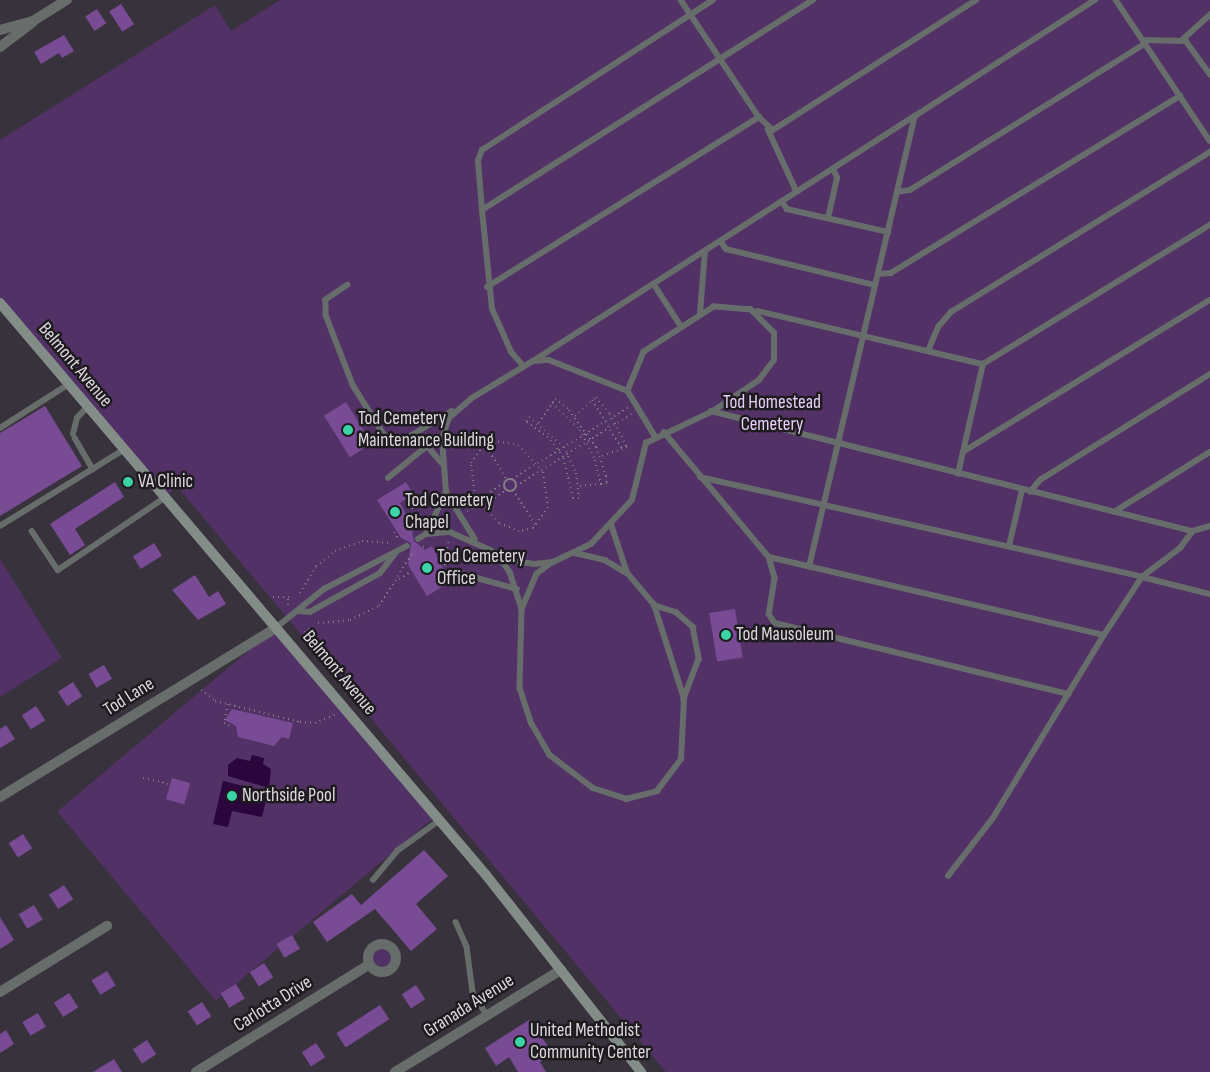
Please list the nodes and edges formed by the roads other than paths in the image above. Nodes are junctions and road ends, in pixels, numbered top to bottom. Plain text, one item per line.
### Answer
1 (67, 0) edge
2 (681, 0) edge
3 (714, 0) edge
4 (813, 0) edge
5 (976, 0) edge
6 (1095, 0) edge
7 (1116, 0) edge
8 (691, 15) junction
9 (1210, 15) edge
10 (33, 21) junction
11 (0, 30) edge
12 (1182, 40) junction
13 (1144, 42) junction
14 (0, 47) edge
15 (719, 60) junction
16 (1210, 74) edge
17 (1180, 96) junction
18 (915, 116) junction
19 (759, 117) junction
20 (768, 129) junction
21 (1210, 141) edge
22 (1210, 152) edge
23 (832, 169) junction
24 (797, 192) junction
25 (897, 192) junction
26 (782, 201) junction
27 (482, 210) junction
28 (828, 218) junction
29 (1210, 225) edge
30 (888, 232) junction
31 (721, 241) junction
32 (705, 251) junction
33 (878, 274) junction
34 (654, 284) junction
35 (348, 285) dead end
36 (875, 285) junction
37 (487, 287) junction
38 (1210, 300) edge
39 (0, 303) edge
40 (751, 310) junction
41 (700, 314) junction
42 (681, 326) junction
43 (864, 336) junction
44 (928, 351) junction
45 (533, 361) junction
46 (983, 364) junction
47 (523, 366) junction
48 (1210, 374) edge
49 (69, 384) junction
50 (628, 391) junction
51 (88, 406) junction
52 (458, 408) junction
53 (711, 411) junction
54 (0, 428) edge
55 (664, 432) junction
56 (655, 436) junction
57 (407, 438) junction
58 (838, 445) junction
59 (427, 446) junction
60 (125, 449) junction
61 (966, 450) junction
62 (1210, 452) edge
63 (442, 462) junction
64 (93, 469) junction
65 (958, 474) junction
66 (700, 477) junction
67 (388, 478) dead end
68 (1022, 490) junction
69 (446, 492) junction
70 (1030, 492) junction
71 (166, 497) junction
72 (823, 504) junction
73 (1114, 512) junction
74 (611, 525) junction
75 (0, 526) edge
76 (1210, 526) edge
77 (32, 531) dead end
78 (1193, 531) junction
79 (426, 534) junction
80 (418, 539) dead end
81 (479, 543) junction
82 (407, 546) dead end
83 (1009, 546) junction
84 (575, 553) junction
85 (395, 554) junction
86 (497, 554) junction
87 (769, 557) junction
88 (553, 562) junction
89 (809, 567) junction
90 (627, 573) junction
91 (448, 575) road end
92 (1142, 577) junction
93 (517, 589) junction
94 (1210, 594) edge
95 (317, 595) junction
96 (654, 605) junction
97 (324, 606) junction
98 (522, 610) junction
99 (300, 612) junction
100 (277, 626) junction
101 (1104, 635) junction
102 (1069, 694) junction
103 (684, 699) junction
104 (0, 797) edge
105 (440, 820) junction
106 (948, 876) dead end
107 (372, 880) dead end
108 (456, 922) dead end
109 (108, 926) dead end
110 (367, 966) dead end
111 (561, 970) junction
112 (0, 992) edge
113 (488, 1015) junction
114 (198, 1072) edge
115 (395, 1072) edge
116 (641, 1072) edge

1 - 10 street
2 - 8 lane
3 - 8 lane
4 - 15 lane
5 - 20 lane
6 - 18 lane
7 - 13 lane
8 - 15 lane
8 - 27 lane
9 - 12 lane
10 - 11 street
10 - 14 street
12 - 13 lane
12 - 16 lane
13 - 17 lane
13 - 25 lane
15 - 19 lane
15 - 27 lane
17 - 21 lane
17 - 33 lane
18 - 23 lane
18 - 25 lane
19 - 20 lane
19 - 37 lane
20 - 24 lane
22 - 44 lane
23 - 24 lane
23 - 28 lane
24 - 26 lane
25 - 30 lane
26 - 28 lane
26 - 31 lane
27 - 37 lane
28 - 30 lane
29 - 46 lane
30 - 33 lane
31 - 32 lane
31 - 36 lane
32 - 34 lane
32 - 41 lane
33 - 36 lane
34 - 42 lane
34 - 45 lane
35 - 57 lane
36 - 43 lane
37 - 47 lane
38 - 61 lane
39 - 49 main road, Belmont Avenue
40 - 41 lane
40 - 43 lane
40 - 53 lane
41 - 42 lane
42 - 50 lane
43 - 44 lane
43 - 58 lane
44 - 46 lane
45 - 47 lane
45 - 50 lane
46 - 61 lane
47 - 52 lane
48 - 70 lane
49 - 51 main road, Belmont Avenue
49 - 54 lane
50 - 56 lane
51 - 60 main road, Belmont Avenue
51 - 64 lane
52 - 57 lane
52 - 63 lane
53 - 55 lane
53 - 58 lane
55 - 56 lane
55 - 66 lane
56 - 74 lane
57 - 59 lane
58 - 65 lane
58 - 72 lane
59 - 63 lane
59 - 67 lane
60 - 64 lane
60 - 71 main road, Belmont Avenue
61 - 65 lane
62 - 73 lane
63 - 69 lane
64 - 75 lane
65 - 68 lane
66 - 72 lane
66 - 87 lane
68 - 70 lane
68 - 83 lane
69 - 79 lane
69 - 81 lane
70 - 73 lane
71 - 77 lane
71 - 100 main road, Belmont Avenue
72 - 83 lane
72 - 89 lane
73 - 78 lane
74 - 84 lane
74 - 90 lane
76 - 78 lane
78 - 92 lane
79 - 80 lane
79 - 81 lane
81 - 86 lane
82 - 85 lane
83 - 92 lane
84 - 88 lane
84 - 90 lane
85 - 95 lane
85 - 97 lane
86 - 88 lane
86 - 93 lane
87 - 89 lane
87 - 102 lane
88 - 98 lane
89 - 101 lane
90 - 96 lane
91 - 93 lane
92 - 94 lane
92 - 101 lane
93 - 98 lane
95 - 97 lane
95 - 99 lane
96 - 103 lane
96 - 103 lane
97 - 99 lane
98 - 103 lane
99 - 100 lane
100 - 104 street, Tod Lane
100 - 105 main road, Belmont Avenue
101 - 102 lane
102 - 106 lane
105 - 107 lane
105 - 111 main road, Belmont Avenue
108 - 113 lane
109 - 112 street
110 - 114 street, Carlotta Drive
111 - 113 street, Granada Avenue
111 - 116 main road, Belmont Avenue
113 - 115 street, Granada Avenue

